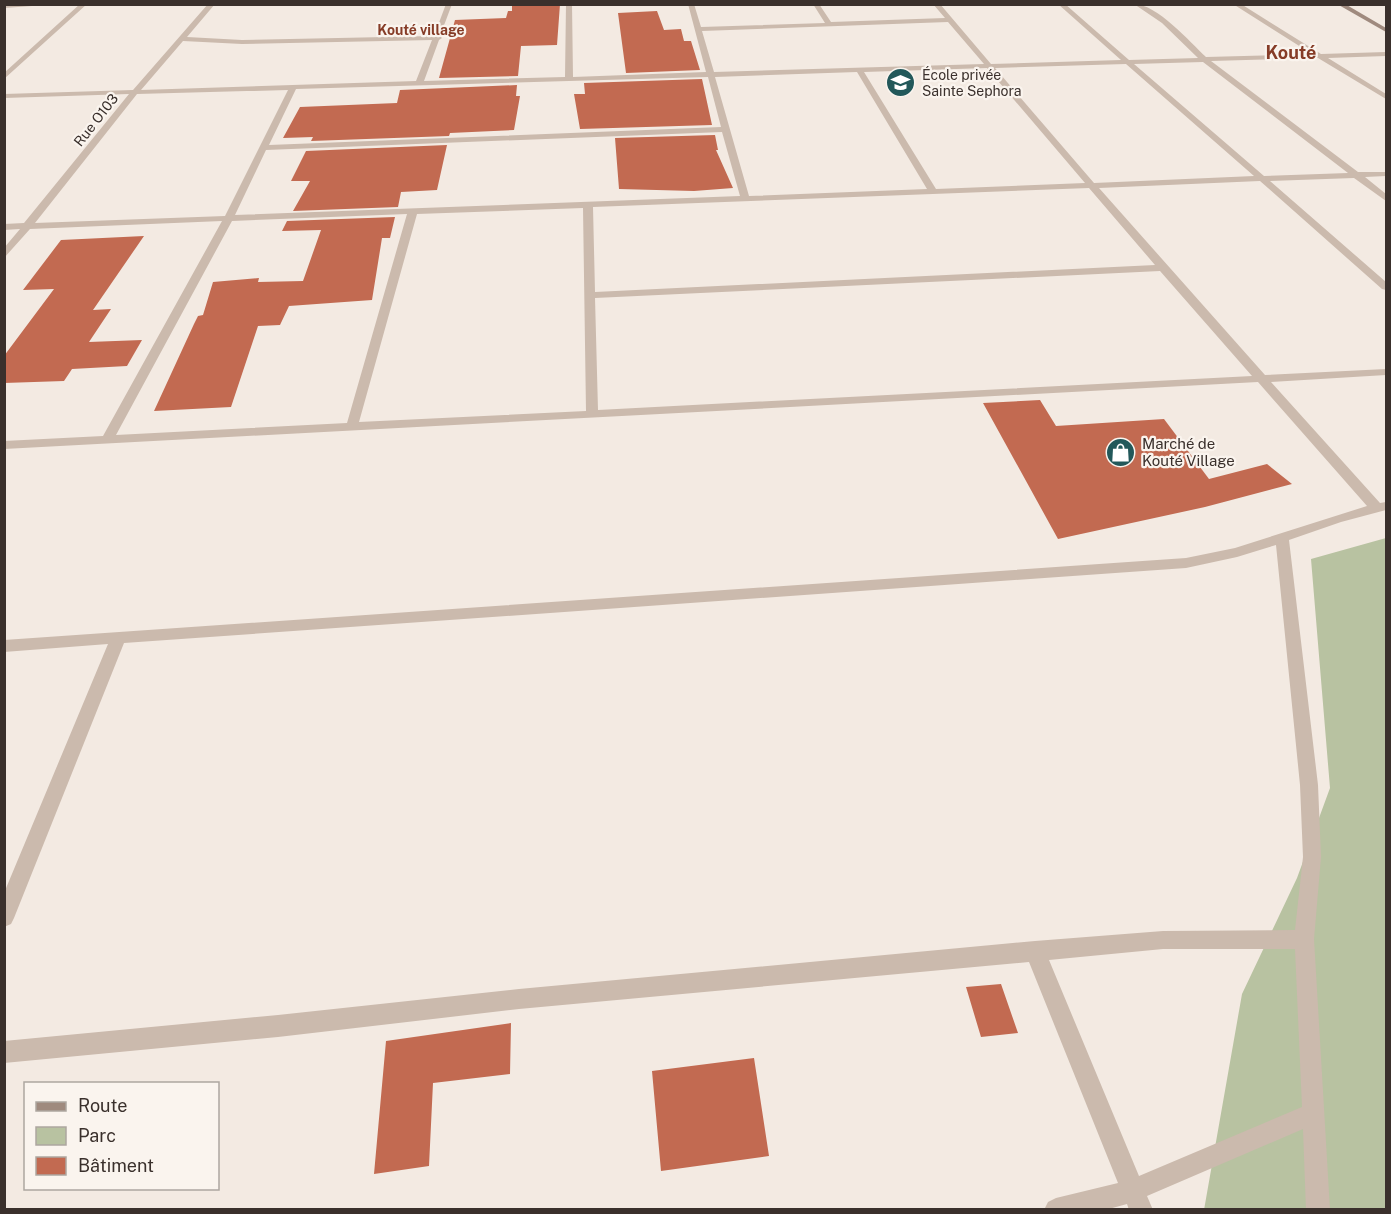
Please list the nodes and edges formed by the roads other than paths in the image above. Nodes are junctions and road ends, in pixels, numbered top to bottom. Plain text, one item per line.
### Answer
1 (57, 4) edge
2 (84, 4) edge
3 (212, 4) edge
4 (449, 4) edge
5 (569, 4) edge
6 (692, 4) edge
7 (816, 4) edge
8 (936, 4) edge
9 (1061, 4) edge
10 (1137, 4) edge
11 (1236, 4) edge
12 (1340, 4) edge
13 (4, 6) edge
14 (950, 20) junction
15 (830, 25) junction
16 (698, 29) junction
17 (1386, 30) edge
18 (438, 38) junction
19 (182, 39) junction
20 (1386, 54) edge
21 (1320, 56) junction
22 (1205, 60) junction
23 (1126, 62) junction
24 (989, 65) junction
25 (859, 69) junction
26 (709, 73) junction
27 (4, 77) edge
28 (569, 79) junction
29 (419, 84) junction
30 (293, 87) junction
31 (135, 92) junction
32 (4, 96) edge
33 (1386, 97) edge
34 (727, 129) junction
35 (263, 148) junction
36 (1386, 174) edge
37 (1354, 175) junction
38 (1260, 178) junction
39 (1093, 184) junction
40 (933, 191) junction
41 (745, 198) junction
42 (1386, 198) edge
43 (588, 205) junction
44 (413, 211) junction
45 (229, 218) junction
46 (29, 226) junction
47 (4, 227) edge
48 (4, 255) edge
49 (1164, 268) junction
50 (1386, 286) edge
51 (588, 295) junction
52 (1386, 372) edge
53 (1263, 380) junction
54 (592, 414) junction
55 (352, 427) junction
56 (107, 440) junction
57 (4, 445) edge
58 (1381, 506) edge
59 (1282, 538) junction
60 (118, 638) junction
61 (4, 646) edge
62 (4, 918) edge
63 (1304, 939) junction
64 (1035, 951) junction
65 (4, 1052) edge
66 (1313, 1113) junction
67 (1136, 1200) edge
68 (1056, 1209) edge
69 (1318, 1209) edge

1 - 13 street
2 - 27 street
3 - 19 street, Rue O103
4 - 18 street
5 - 28 street
6 - 16 street
7 - 15 street
8 - 14 street
9 - 23 street
10 - 22 street
11 - 21 street
12 - 17 main road
14 - 15 street
14 - 24 street
15 - 16 street
16 - 26 street
18 - 19 street
18 - 29 street
19 - 31 street, Rue O103
20 - 21 street
21 - 22 street
21 - 33 street
22 - 23 street
22 - 37 street
23 - 24 street
23 - 38 street
24 - 25 street
24 - 39 street
25 - 26 street
25 - 40 street
26 - 28 street
26 - 34 street
28 - 29 street
29 - 30 street
30 - 31 street
30 - 35 street
31 - 32 street
31 - 46 street, Rue O103
34 - 35 street
34 - 41 street
35 - 45 street
36 - 37 street
37 - 38 street
37 - 42 street
38 - 39 street
38 - 50 street
39 - 40 street
39 - 49 street
40 - 41 street
41 - 43 street
43 - 44 street
43 - 51 street
44 - 45 street
44 - 55 street
45 - 46 street
45 - 56 street
46 - 47 street
46 - 48 street, Rue O103
49 - 51 street
49 - 53 street
51 - 54 street
52 - 53 street
53 - 54 street
53 - 58 street
54 - 55 street
55 - 56 street
56 - 57 street
58 - 59 street
59 - 60 street
59 - 63 street
60 - 61 street
60 - 62 street
63 - 64 street
63 - 66 street
64 - 65 street
64 - 67 street
66 - 67 street
66 - 69 street
67 - 68 street

